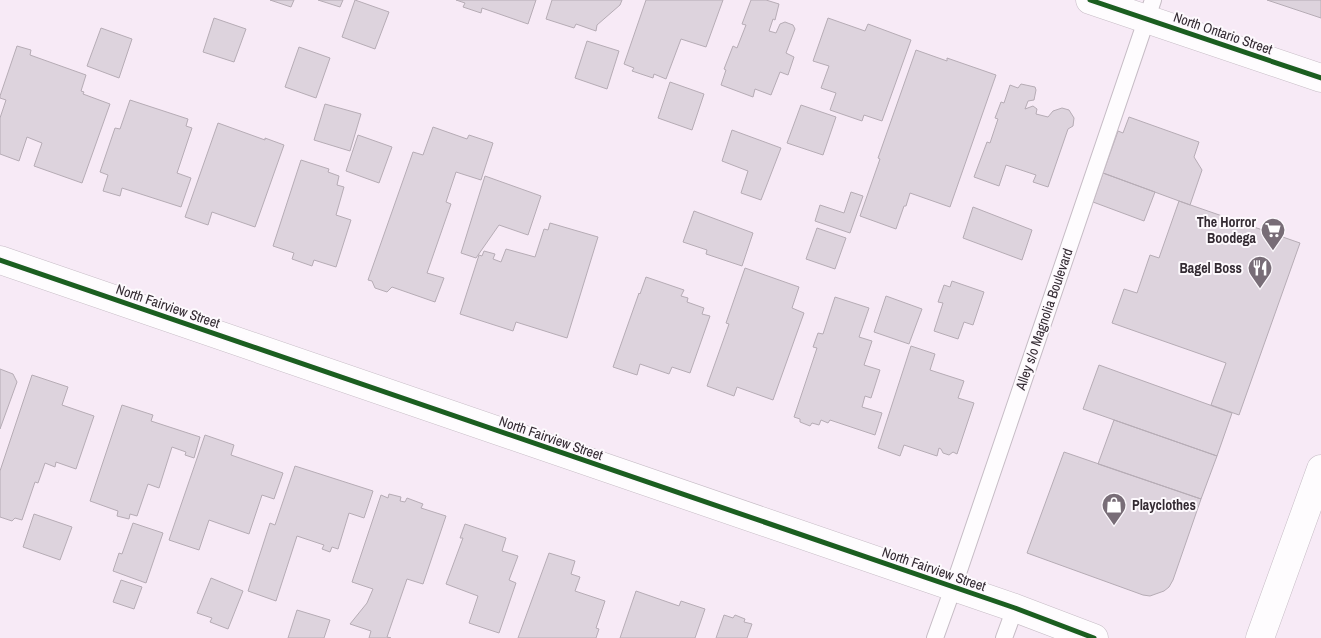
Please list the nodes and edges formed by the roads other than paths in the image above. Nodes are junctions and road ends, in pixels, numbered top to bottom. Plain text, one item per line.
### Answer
1 (1090, 0) edge
2 (1149, 9) edge
3 (1321, 78) edge
4 (0, 260) edge
5 (1321, 469) edge
6 (953, 588) junction
7 (1015, 608) junction
8 (935, 638) edge
9 (1004, 638) edge
10 (1094, 638) edge
11 (1260, 638) edge

1 - 2 street, North Ontario Street
2 - 3 street, North Ontario Street
2 - 6 lane, Alley s/o Magnolia Boulevard
4 - 6 street, North Fairview Street
5 - 11 street
6 - 7 street, North Fairview Street
6 - 8 lane, Alley s/o Magnolia Boulevard
7 - 9 lane
7 - 10 street, North Fairview Street

